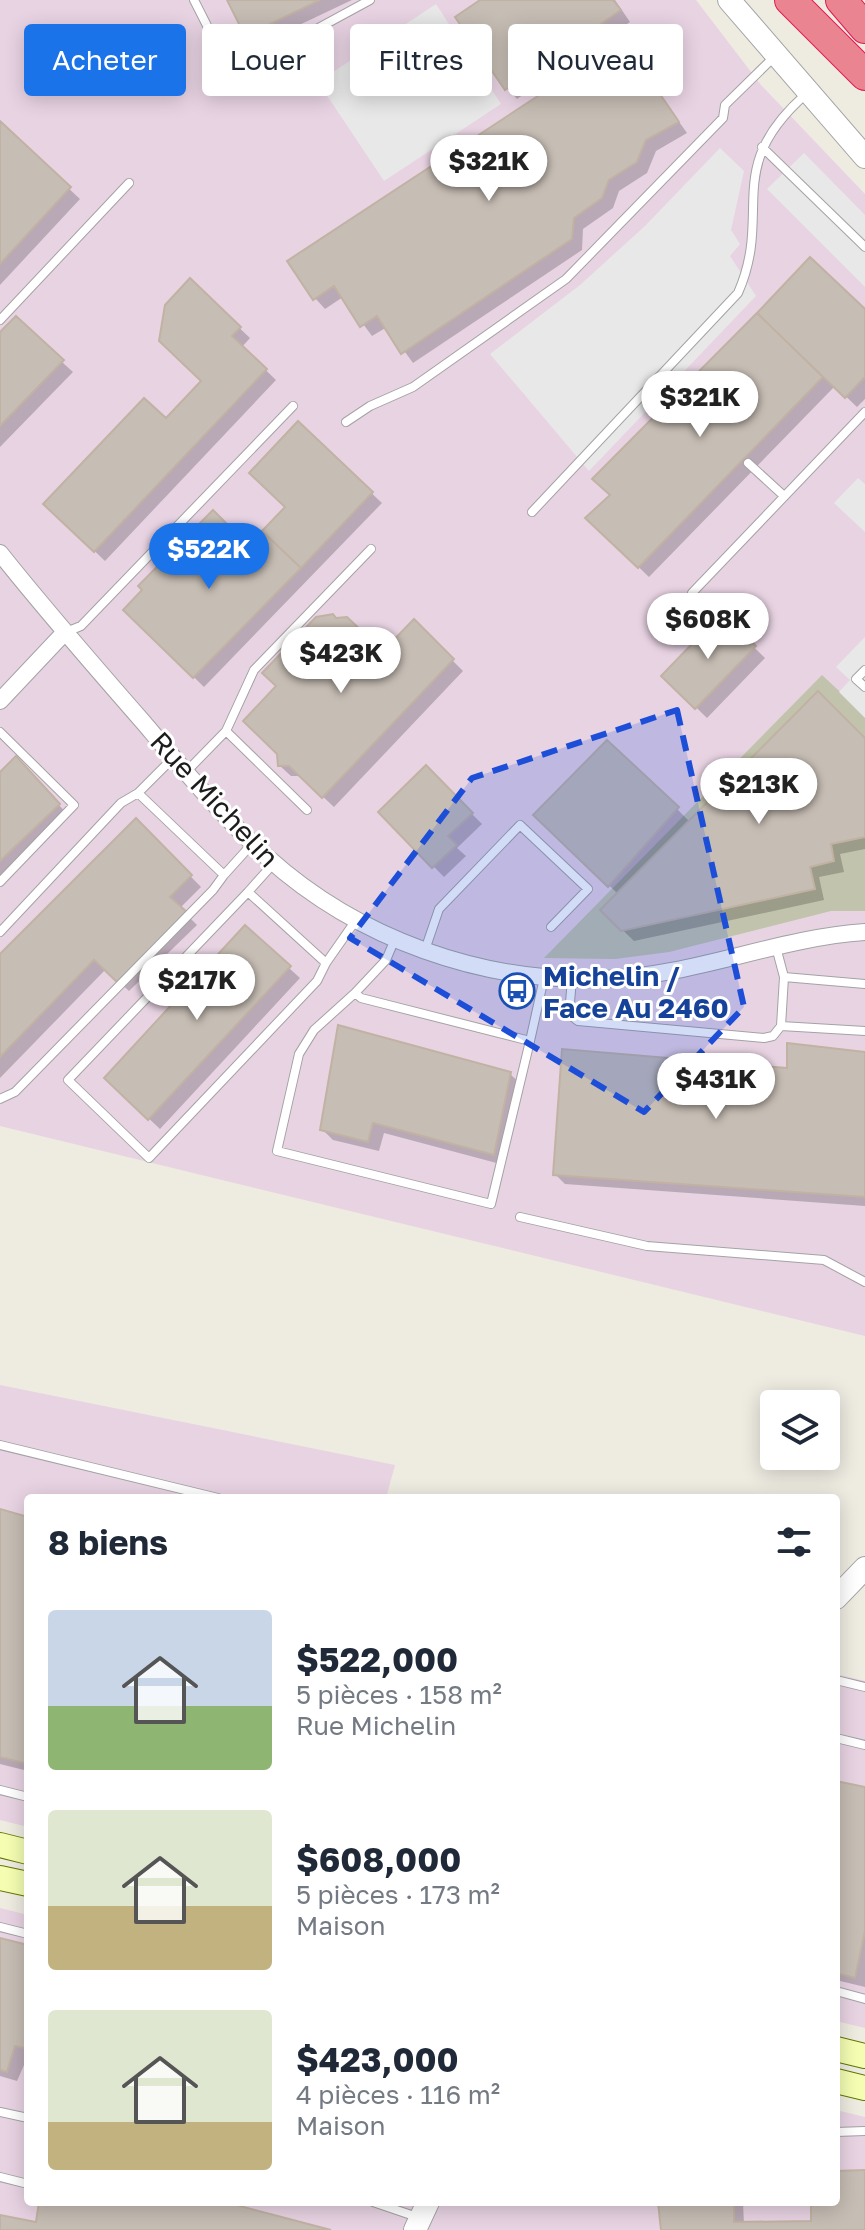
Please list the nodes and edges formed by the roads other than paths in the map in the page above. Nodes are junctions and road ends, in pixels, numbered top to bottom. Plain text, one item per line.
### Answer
1 (194, 0) edge
2 (370, 0) edge
3 (729, 0) edge
4 (790, 0) edge
5 (841, 0) edge
6 (865, 28) edge
7 (775, 56) junction
8 (865, 75) edge
9 (807, 93) junction
10 (762, 147) junction
11 (865, 157) edge
12 (129, 183) dead end
13 (865, 247) edge
14 (0, 320) edge
15 (293, 406) dead end
16 (865, 412) edge
17 (346, 422) dead end
18 (748, 463) dead end
19 (784, 496) junction
20 (532, 512) dead end
21 (371, 549) dead end
22 (0, 553) edge
23 (692, 593) dead end
24 (65, 632) junction
25 (865, 670) edge
26 (865, 687) edge
27 (0, 701) edge
28 (226, 731) junction
29 (0, 732) edge
30 (174, 758) junction
31 (186, 772) junction
32 (138, 793) junction
33 (307, 810) dead end
34 (252, 844) junction
35 (274, 863) junction
36 (224, 875) junction
37 (0, 882) edge
38 (248, 892) junction
39 (356, 920) junction
40 (551, 927) dead end
41 (0, 932) edge
42 (865, 932) edge
43 (395, 939) junction
44 (776, 947) junction
45 (425, 950) junction
46 (326, 963) junction
47 (784, 977) junction
48 (544, 978) junction
49 (572, 979) junction
50 (865, 984) edge
51 (355, 993) junction
52 (781, 1026) junction
53 (865, 1031) edge
54 (530, 1041) junction
55 (0, 1099) edge
56 (520, 1217) dead end
57 (865, 1282) edge
58 (0, 1445) edge
59 (190, 1494) edge
60 (865, 1568) edge
61 (840, 1594) edge
62 (840, 1681) edge
63 (865, 1687) edge
64 (840, 1739) edge
65 (865, 1745) edge
66 (0, 1790) edge
67 (24, 1796) edge
68 (0, 1845) edge
69 (24, 1851) edge
70 (0, 1878) edge
71 (24, 1883) edge
72 (0, 1927) edge
73 (24, 1933) edge
74 (840, 1992) edge
75 (865, 1999) edge
76 (840, 2050) edge
77 (865, 2056) edge
78 (840, 2082) edge
79 (865, 2088) edge
80 (0, 2112) edge
81 (24, 2117) edge
82 (865, 2131) edge
83 (840, 2132) edge
84 (0, 2177) edge
85 (24, 2183) edge
86 (386, 2206) edge
87 (421, 2217) edge

1 - 2 lane
3 - 7 street
4 - 8 highway
5 - 6 highway
7 - 9 street
7 - 17 lane
9 - 10 lane
9 - 11 street
10 - 13 lane
10 - 20 lane
12 - 14 lane
15 - 24 lane
16 - 19 lane
18 - 19 lane
19 - 23 lane
21 - 28 lane
22 - 24 street, Rue Michelin
24 - 27 street
24 - 30 street, Rue Michelin
25 - 26 lane
28 - 31 lane
28 - 33 lane
29 - 37 lane
30 - 31 street, Rue Michelin
30 - 32 lane
31 - 34 street, Rue Michelin
32 - 36 lane
32 - 41 lane
34 - 35 street, Rue Michelin
34 - 36 lane
35 - 38 lane
35 - 39 street, Rue Michelin
36 - 55 lane
38 - 46 lane
38 - 46 lane
39 - 43 street, Rue Michelin
39 - 46 lane
40 - 45 lane
42 - 44 street, Rue Michelin
43 - 45 street, Rue Michelin
43 - 51 lane
44 - 47 lane
44 - 49 street, Rue Michelin
45 - 48 street, Rue Michelin
47 - 50 lane
47 - 52 lane
48 - 49 street, Rue Michelin
48 - 54 lane
49 - 52 lane
51 - 54 lane
51 - 54 lane
52 - 53 lane
56 - 57 lane
58 - 59 lane
60 - 61 street
62 - 63 lane
64 - 65 lane
66 - 67 lane
68 - 69 main road
70 - 71 main road
72 - 73 lane
74 - 75 lane
76 - 77 main road
78 - 79 main road
80 - 81 lane
82 - 83 lane
84 - 85 lane
86 - 87 lane

